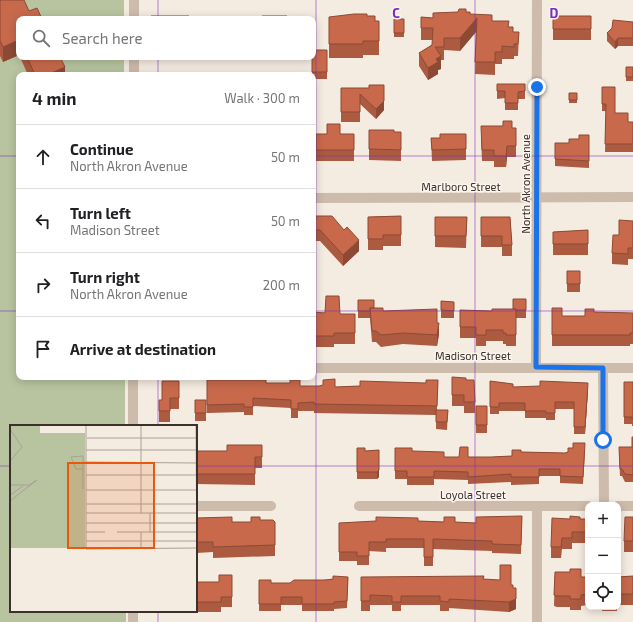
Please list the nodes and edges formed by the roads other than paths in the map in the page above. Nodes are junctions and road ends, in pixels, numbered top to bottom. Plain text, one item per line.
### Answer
1 (134, 0) edge
2 (537, 0) edge
3 (134, 16) edge
4 (134, 60) edge
5 (134, 72) edge
6 (537, 197) junction
7 (633, 197) edge
8 (316, 198) edge
9 (536, 367) junction
10 (316, 368) edge
11 (603, 368) junction
12 (633, 368) edge
13 (133, 380) edge
14 (133, 425) edge
15 (604, 502) edge
16 (197, 506) edge
17 (271, 506) dead end
18 (359, 506) dead end
19 (537, 506) junction
20 (585, 506) edge
21 (621, 506) edge
22 (633, 506) edge
23 (537, 622) edge

1 - 3 street
2 - 6 street, North Akron Avenue
4 - 5 street
6 - 7 street, Marlboro Street
6 - 8 street, Marlboro Street
6 - 9 street, North Akron Avenue
9 - 10 street, Madison Street
9 - 11 street, Madison Street
11 - 12 street, Madison Street
11 - 15 street
13 - 14 street
16 - 17 street
18 - 19 street, Loyola Street
19 - 20 street, Loyola Street
19 - 23 street
21 - 22 street

